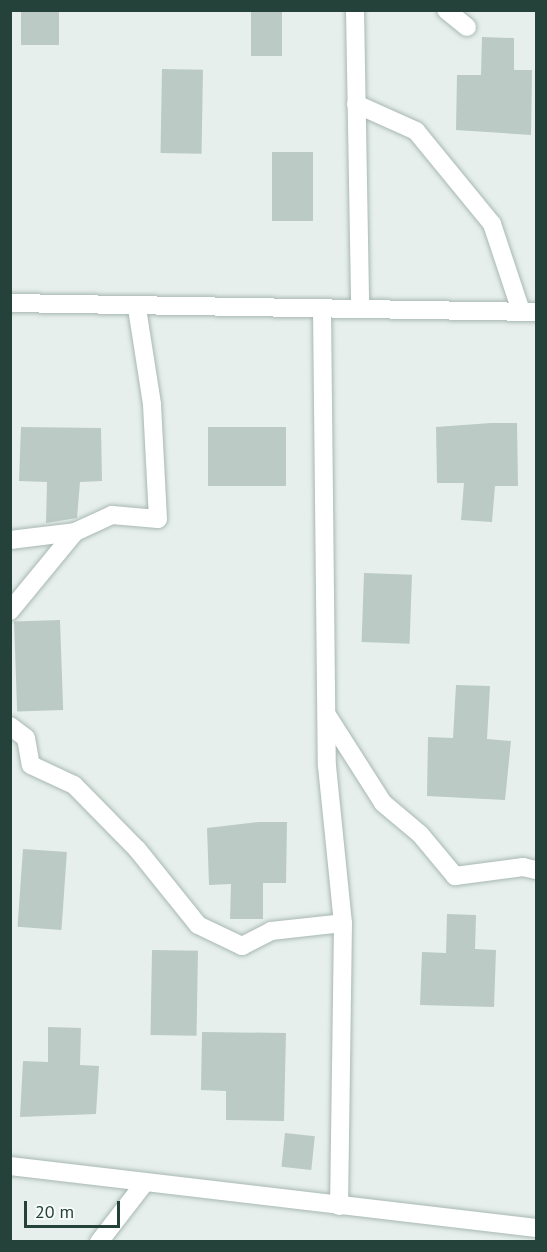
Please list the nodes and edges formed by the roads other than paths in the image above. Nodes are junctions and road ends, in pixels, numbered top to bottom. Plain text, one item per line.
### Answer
1 (355, 10) edge
2 (446, 10) edge
3 (467, 27) dead end
4 (356, 104) junction
5 (10, 303) edge
6 (137, 308) junction
7 (322, 308) junction
8 (360, 308) junction
9 (529, 312) edge
10 (75, 532) junction
11 (10, 540) edge
12 (10, 611) edge
13 (327, 714) junction
14 (10, 726) edge
15 (537, 870) edge
16 (343, 923) junction
17 (10, 1166) edge
18 (143, 1185) junction
19 (339, 1206) junction
20 (537, 1228) edge
21 (99, 1242) edge

1 - 4 street
2 - 3 street
4 - 8 street
4 - 9 street
5 - 6 street
6 - 7 street
6 - 10 street
7 - 8 street
7 - 13 street
8 - 9 street
10 - 11 street
10 - 12 street
13 - 15 street
13 - 16 street
14 - 16 street
16 - 19 street
17 - 18 street
18 - 19 street
18 - 21 street
19 - 20 street

